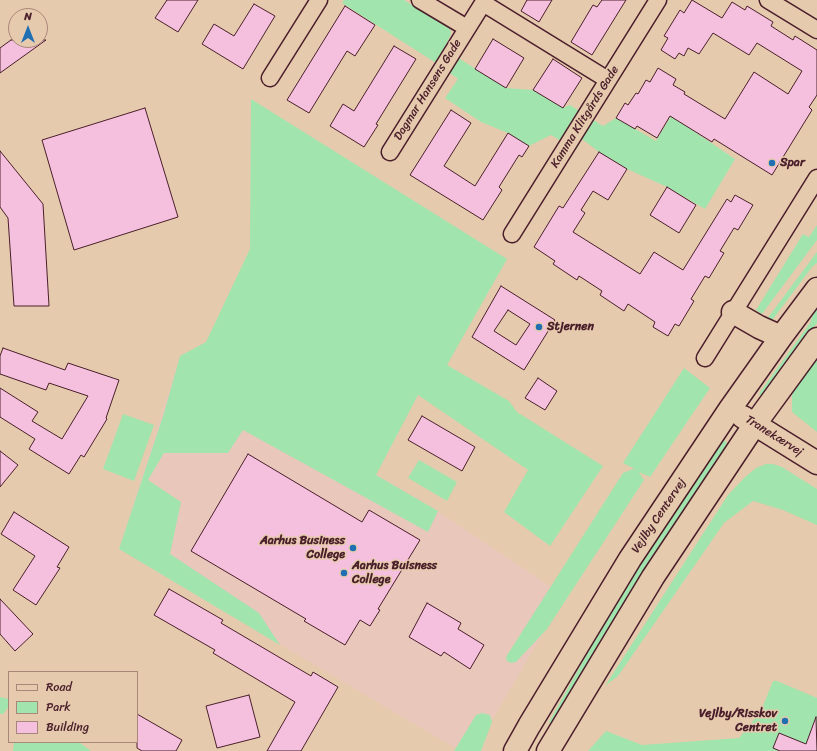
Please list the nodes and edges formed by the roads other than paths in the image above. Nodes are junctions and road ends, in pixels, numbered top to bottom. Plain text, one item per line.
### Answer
1 (319, 0) edge
2 (420, 0) edge
3 (658, 0) edge
4 (768, 0) edge
5 (484, 2) edge
6 (467, 28) junction
7 (817, 30) edge
8 (270, 78) dead end
9 (608, 80) junction
10 (390, 152) dead end
11 (817, 178) edge
12 (512, 234) dead end
13 (817, 289) edge
14 (733, 312) junction
15 (781, 337) junction
16 (817, 339) edge
17 (705, 358) dead end
18 (730, 409) junction
19 (755, 424) junction
20 (817, 464) edge
21 (515, 751) edge
22 (548, 751) edge

1 - 8 street
2 - 6 street, Dagmar Hansens Gade
3 - 9 street, Kamma Klitgårds Gade
4 - 7 street
5 - 6 street, Dagmar Hansens Gade
5 - 9 street, Dagmar Hansens Gade
6 - 10 street, Dagmar Hansens Gade
9 - 12 street, Kamma Klitgårds Gade
11 - 14 street
13 - 15 street, Vejlby Centervej
14 - 15 street
14 - 17 street
15 - 18 street, Vejlby Centervej
16 - 19 street
18 - 19 street, Tranekærvej
18 - 21 street, Vejlby Centervej
19 - 20 street, Tranekærvej
19 - 22 street

